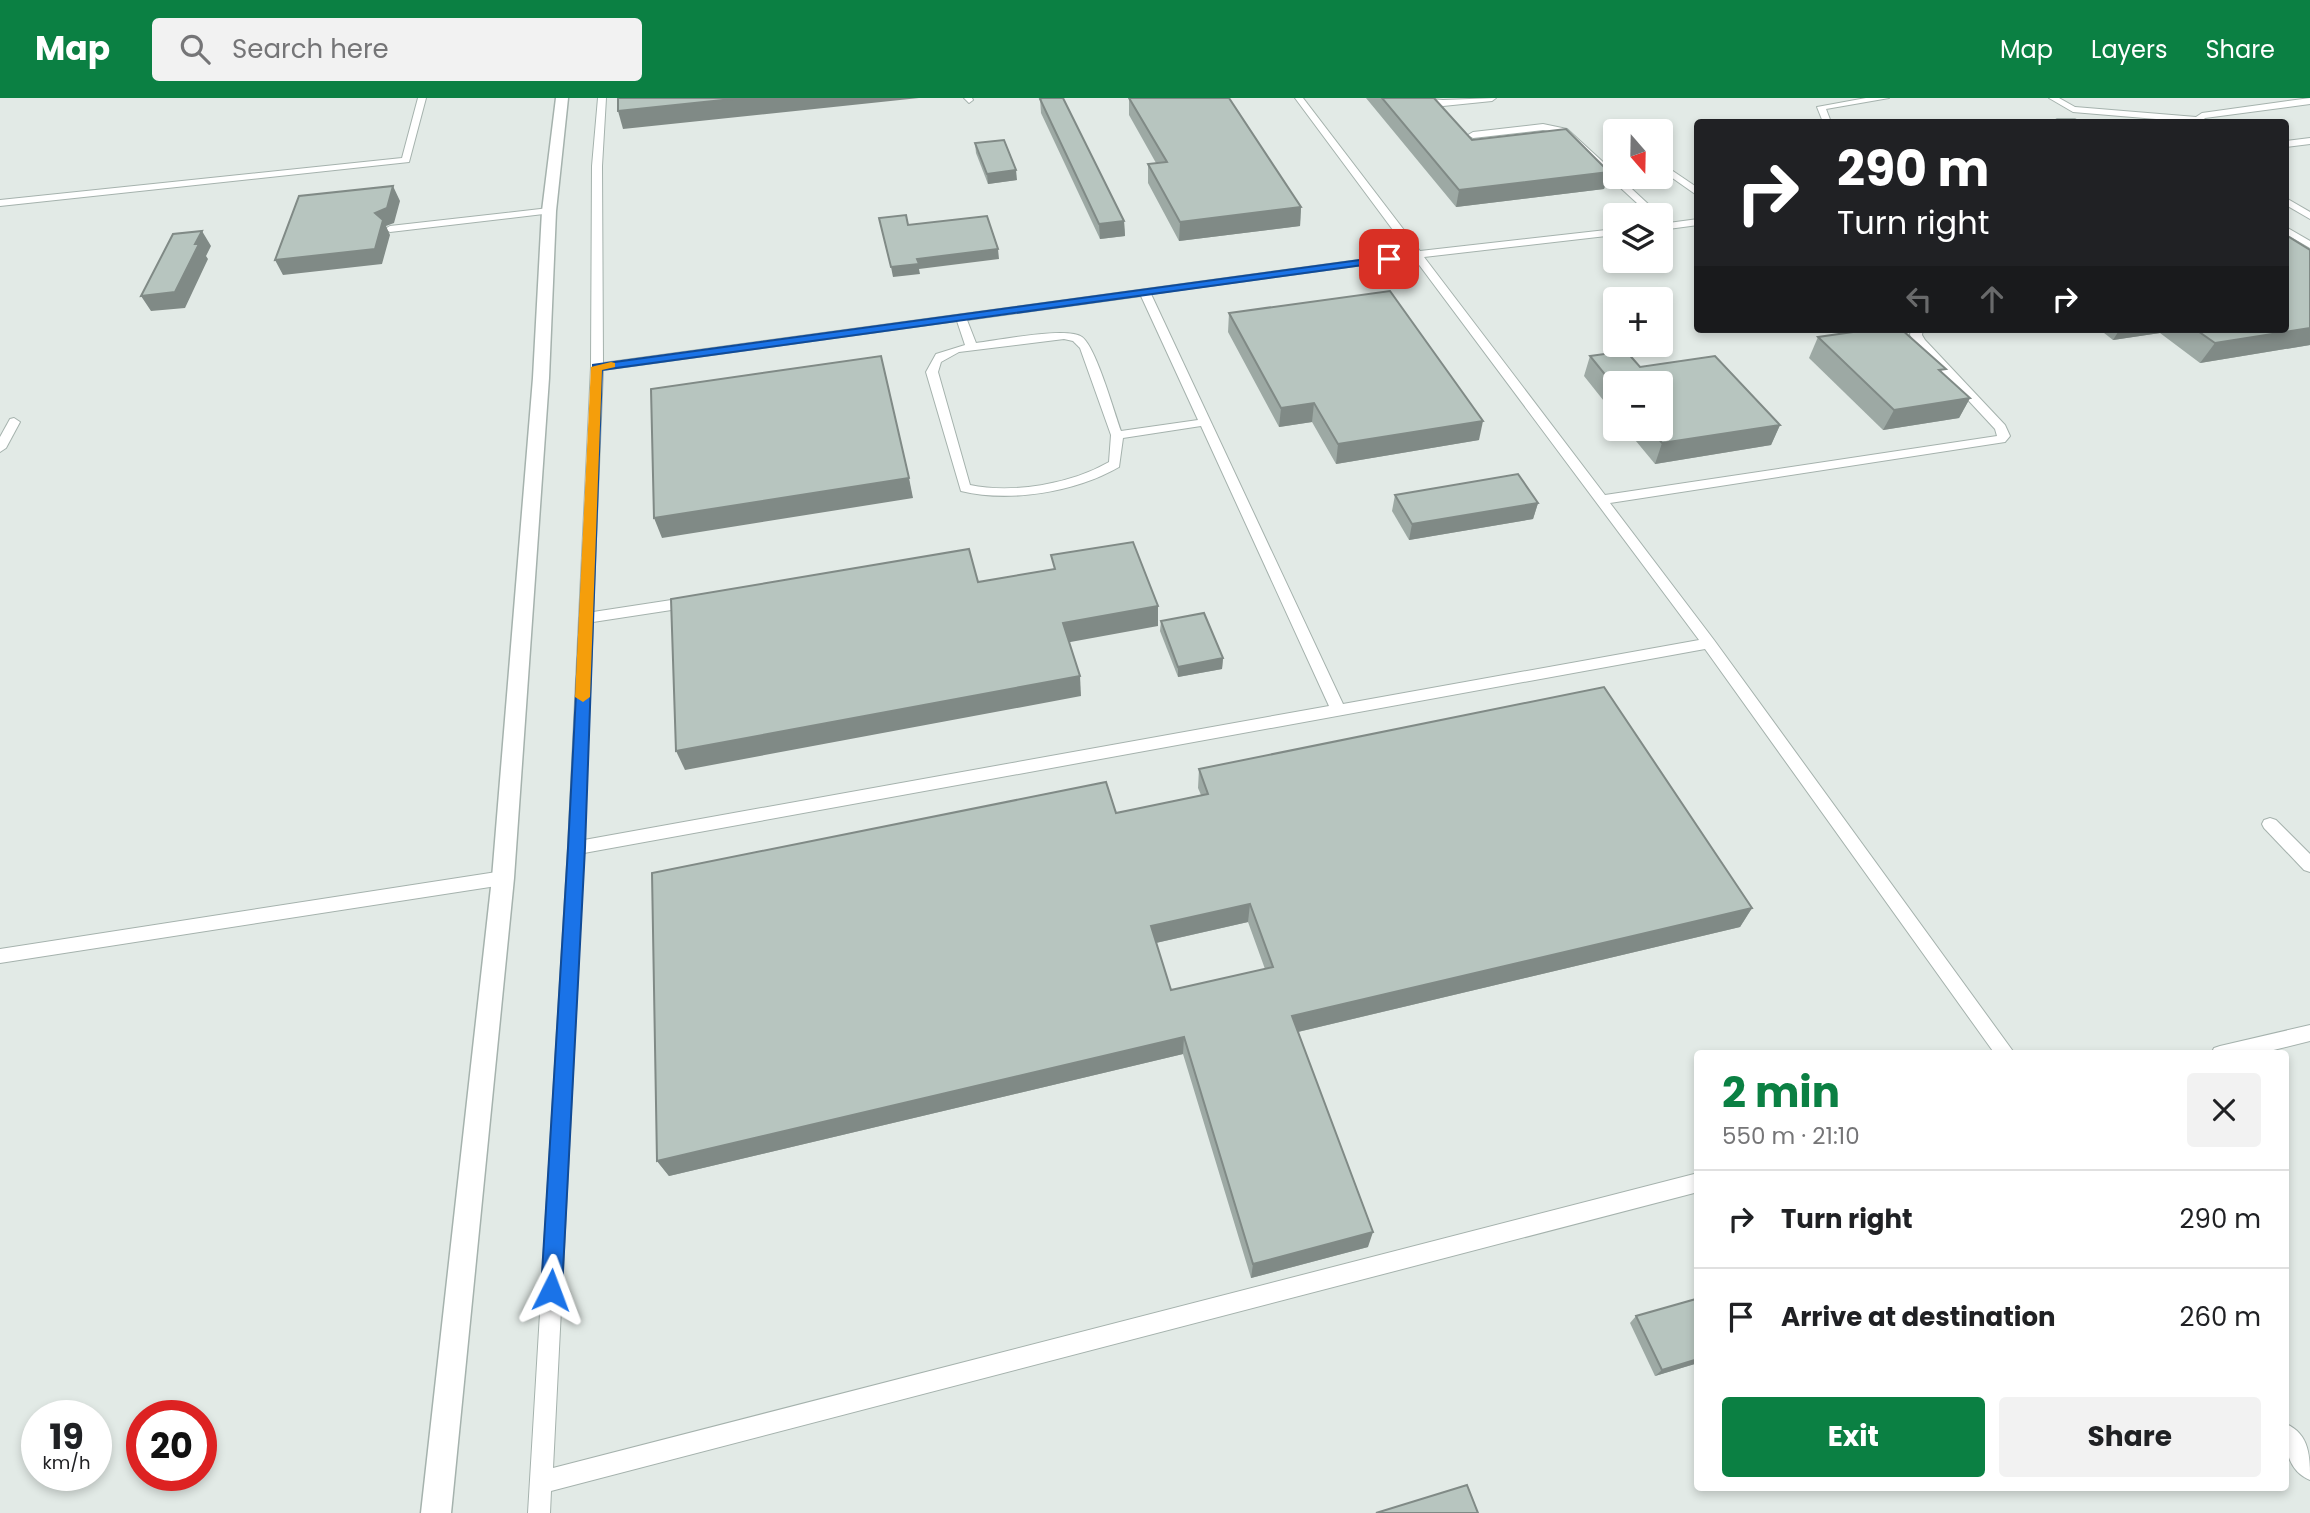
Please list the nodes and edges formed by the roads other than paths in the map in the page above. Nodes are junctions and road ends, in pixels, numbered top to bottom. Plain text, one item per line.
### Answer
1 (422, 98) edge
2 (562, 98) edge
3 (602, 98) edge
4 (1299, 98) edge
5 (1423, 98) edge
6 (1492, 98) edge
7 (1885, 98) edge
8 (2053, 98) edge
9 (2310, 101) edge
10 (1826, 119) edge
11 (2176, 119) edge
12 (2199, 119) edge
13 (1474, 135) dead end
14 (2310, 141) edge
15 (2289, 144) edge
16 (1673, 174) edge
17 (1694, 189) edge
18 (0, 203) edge
19 (1642, 203) edge
20 (2289, 203) edge
21 (549, 211) junction
22 (2310, 216) edge
23 (1694, 222) edge
24 (1673, 224) edge
25 (390, 229) edge
26 (2289, 232) edge
27 (1603, 233) edge
28 (2310, 245) edge
29 (1416, 255) junction
30 (1145, 292) junction
31 (961, 317) junction
32 (1916, 333) edge
33 (972, 348) junction
34 (597, 367) junction
35 (14, 422) dead end
36 (1207, 422) junction
37 (1117, 435) junction
38 (0, 448) edge
39 (1601, 500) junction
40 (706, 600) edge
41 (586, 618) junction
42 (1709, 643) junction
43 (1338, 710) junction
44 (2270, 824) dead end
45 (576, 848) junction
46 (2310, 865) edge
47 (503, 878) junction
48 (0, 956) edge
49 (2310, 1033) edge
50 (2003, 1050) edge
51 (2237, 1050) edge
52 (1694, 1183) edge
53 (2289, 1440) edge
54 (2310, 1469) edge
55 (540, 1483) junction
56 (436, 1513) edge
57 (539, 1513) edge

1 - 18 lane
2 - 21 street
3 - 34 lane
4 - 29 lane
5 - 6 lane
7 - 10 lane
8 - 11 lane
9 - 12 lane
13 - 19 lane
14 - 15 lane
16 - 17 lane
20 - 22 lane
21 - 25 lane
21 - 47 street
23 - 24 lane
26 - 28 lane
27 - 29 lane
29 - 30 lane
29 - 39 lane
30 - 31 lane
30 - 36 lane
31 - 33 lane
31 - 34 lane
32 - 39 lane
33 - 37 lane
33 - 37 lane
34 - 41 lane
35 - 38 lane
36 - 37 lane
36 - 43 lane
39 - 42 lane
40 - 41 lane
41 - 45 lane
42 - 43 lane
42 - 50 lane
43 - 45 lane
44 - 46 lane
45 - 55 lane
47 - 48 lane
47 - 56 street
49 - 51 lane
52 - 55 lane
53 - 54 lane
55 - 57 lane

